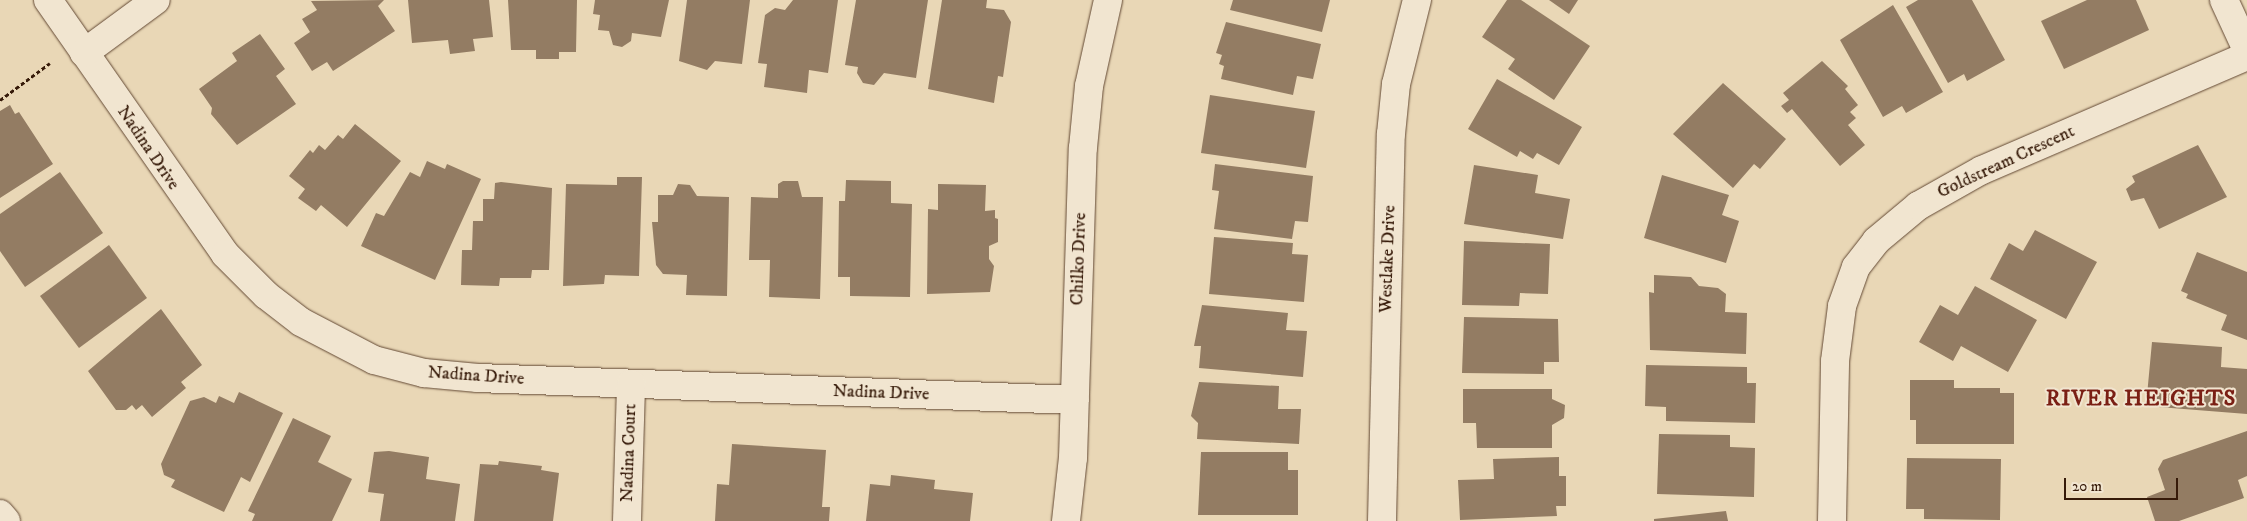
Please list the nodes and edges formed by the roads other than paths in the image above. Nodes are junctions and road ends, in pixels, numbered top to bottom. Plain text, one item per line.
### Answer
1 (48, 0) edge
2 (156, 0) edge
3 (1108, 0) edge
4 (1417, 0) edge
5 (2224, 0) edge
6 (78, 44) junction
7 (2247, 50) edge
8 (2247, 56) edge
9 (631, 384) junction
10 (1075, 400) junction
11 (0, 514) edge
12 (6, 521) edge
13 (627, 521) edge
14 (1066, 521) edge
15 (1382, 521) edge
16 (1832, 521) edge

1 - 6 street, Nadina Drive
2 - 6 street
3 - 10 street, Chilko Drive
4 - 15 street, Westlake Drive
5 - 7 street
6 - 9 street, Nadina Drive
8 - 16 street, Goldstream Crescent
9 - 10 street, Nadina Drive
9 - 13 street, Nadina Court
10 - 14 street, Chilko Drive
11 - 12 street

